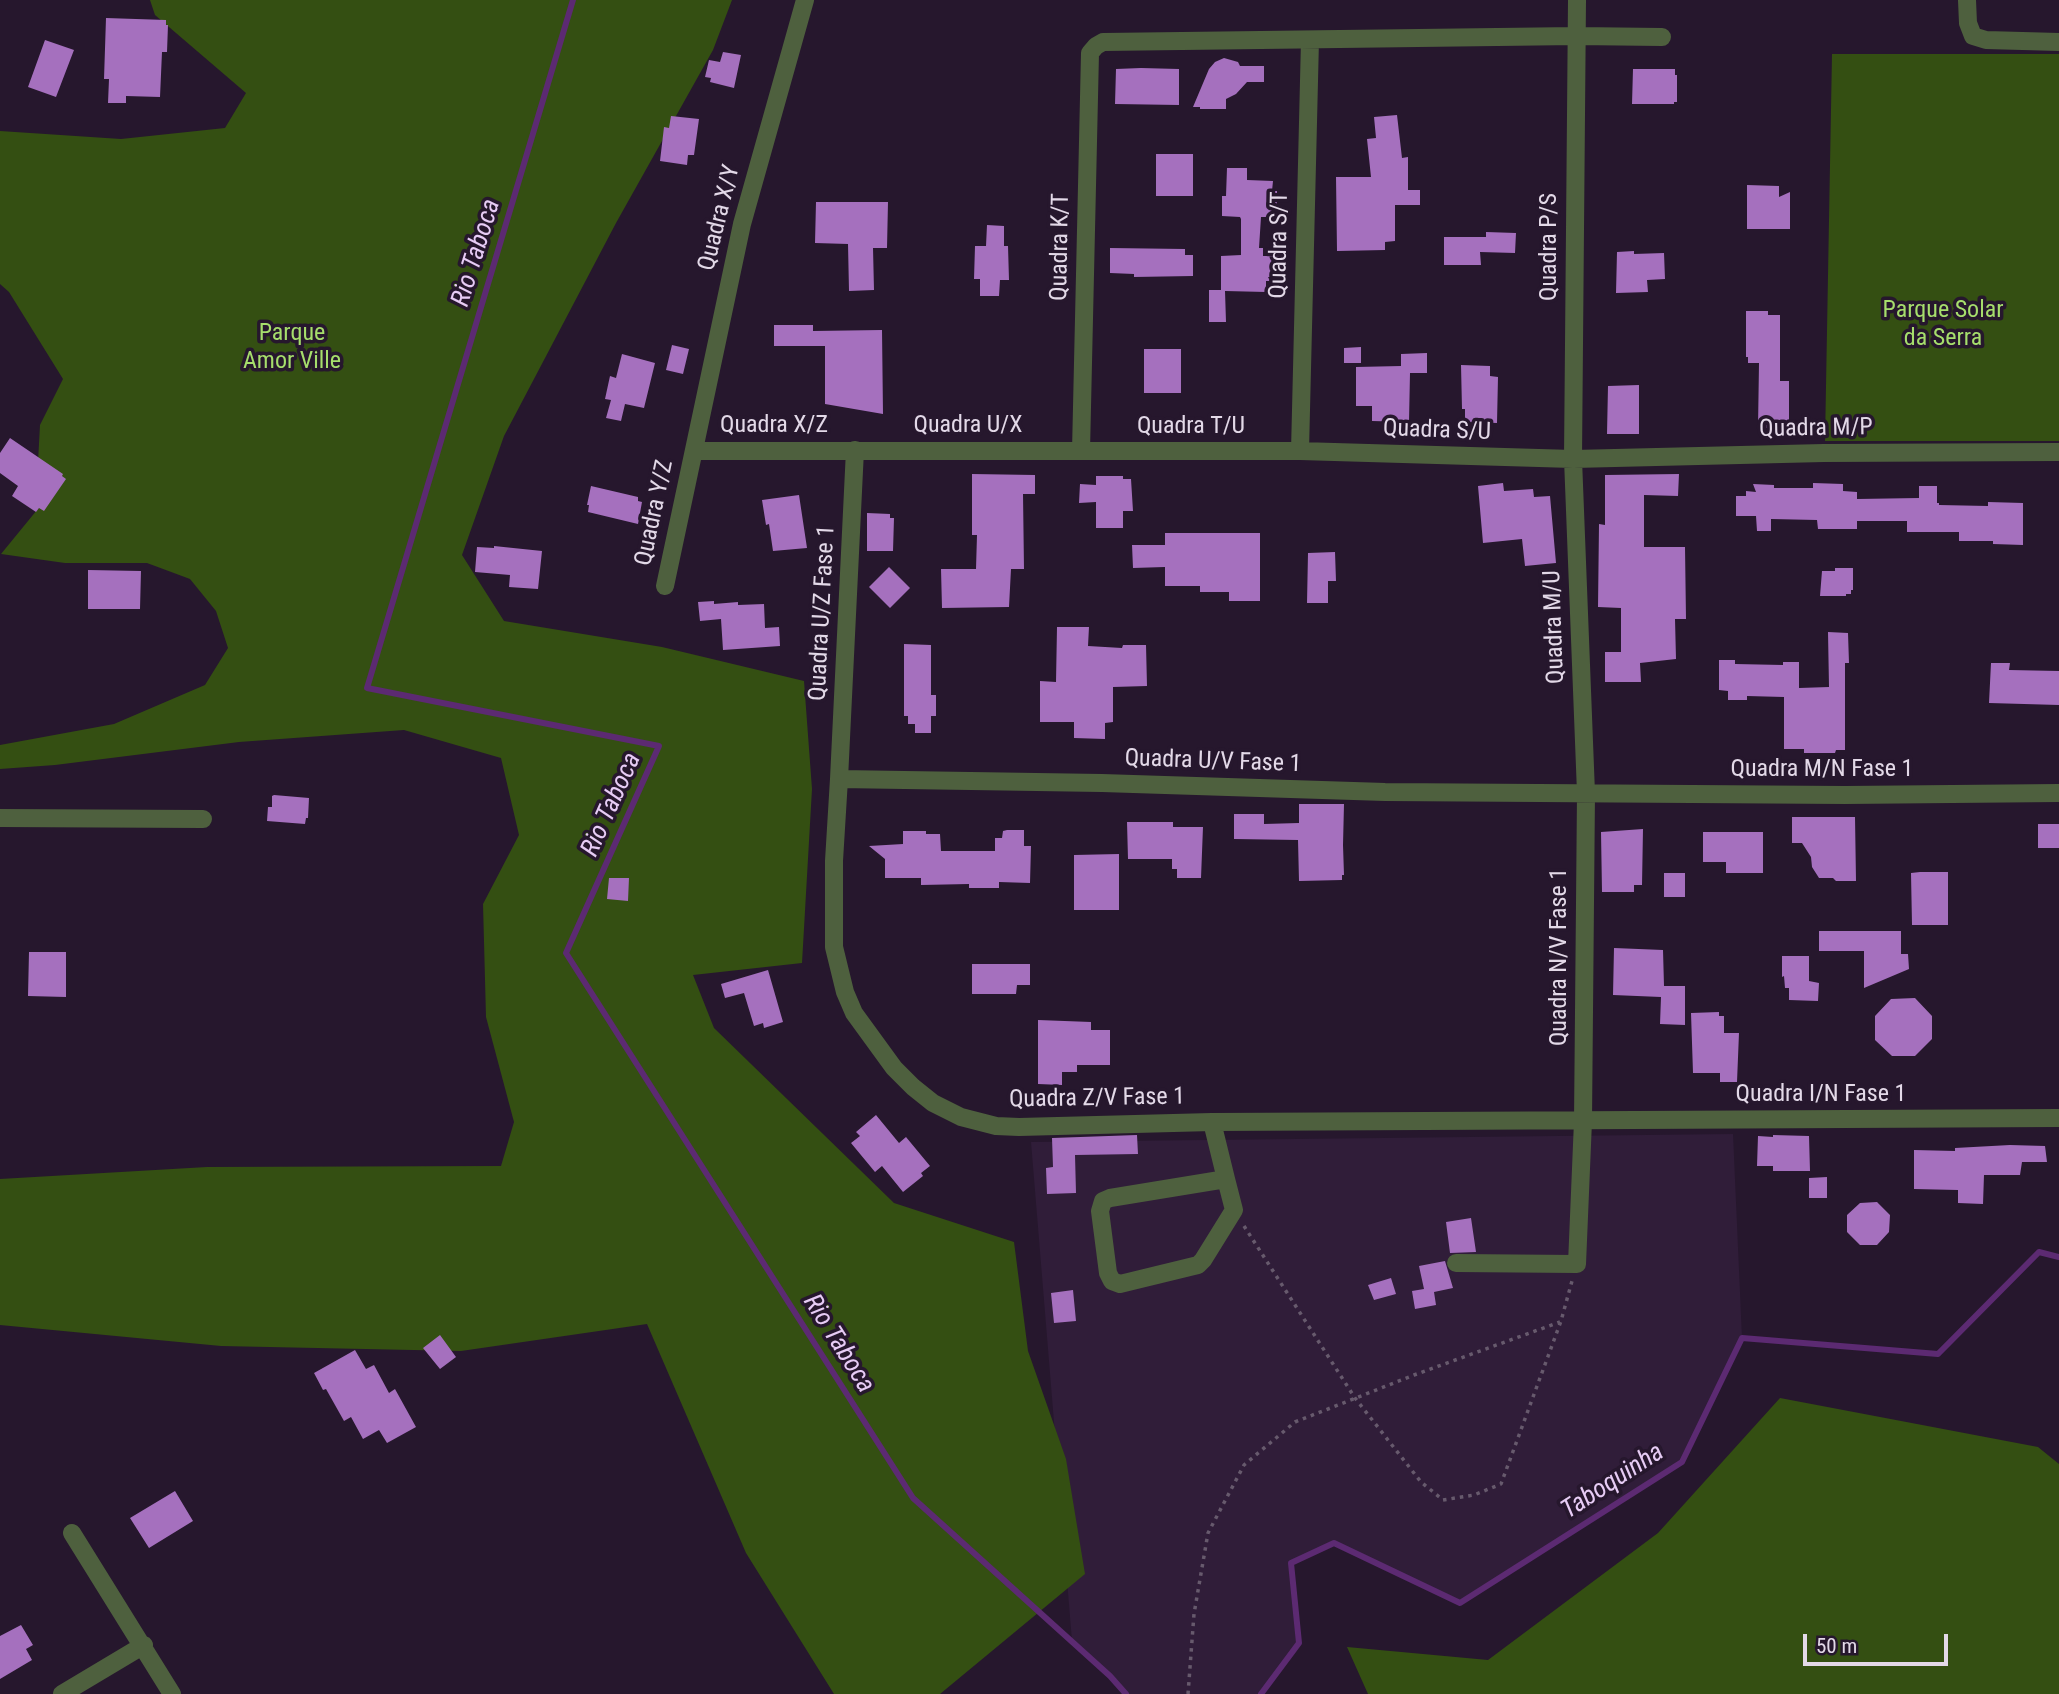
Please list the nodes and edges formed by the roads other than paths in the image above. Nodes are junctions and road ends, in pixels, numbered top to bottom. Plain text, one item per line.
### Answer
1 (805, 0) edge
2 (1577, 0) edge
3 (1967, 0) edge
4 (1576, 36) junction
5 (1662, 37) dead end
6 (1310, 40) junction
7 (2059, 41) edge
8 (855, 450) junction
9 (694, 451) junction
10 (1081, 451) junction
11 (1300, 451) junction
12 (2059, 452) edge
13 (1573, 459) junction
14 (665, 586) dead end
15 (839, 779) junction
16 (1586, 793) junction
17 (2059, 793) edge
18 (0, 818) edge
19 (203, 819) dead end
20 (2059, 1118) edge
21 (1583, 1121) junction
22 (1212, 1122) junction
23 (1226, 1179) junction
24 (1456, 1263) dead end
25 (72, 1533) dead end
26 (144, 1645) junction
27 (62, 1694) edge
28 (172, 1694) edge

1 - 9 street, Quadra X/Y
2 - 4 street, Quadra P/S
3 - 7 street
4 - 5 street
4 - 6 street
4 - 13 street, Quadra P/S
6 - 10 street, Quadra K/T
6 - 11 street, Quadra S/T
8 - 9 street, Quadra X/Z
8 - 10 street, Quadra U/X
8 - 15 street, Quadra U/Z Fase 1
9 - 14 street, Quadra Y/Z
10 - 11 street, Quadra T/U
11 - 13 street, Quadra S/U
12 - 13 street, Quadra M/P
13 - 16 street, Quadra M/U
15 - 16 street, Quadra U/V Fase 1
15 - 22 street, Quadra Z/V Fase 1
16 - 17 street, Quadra M/N Fase 1
16 - 21 street, Quadra N/V Fase 1
18 - 19 street
20 - 21 street, Quadra I/N Fase 1
21 - 22 street, Quadra Z/V Fase 1
21 - 24 street, Quadra N/V Fase 1
22 - 23 street
23 - 23 street
25 - 26 street
26 - 27 street
26 - 28 street

